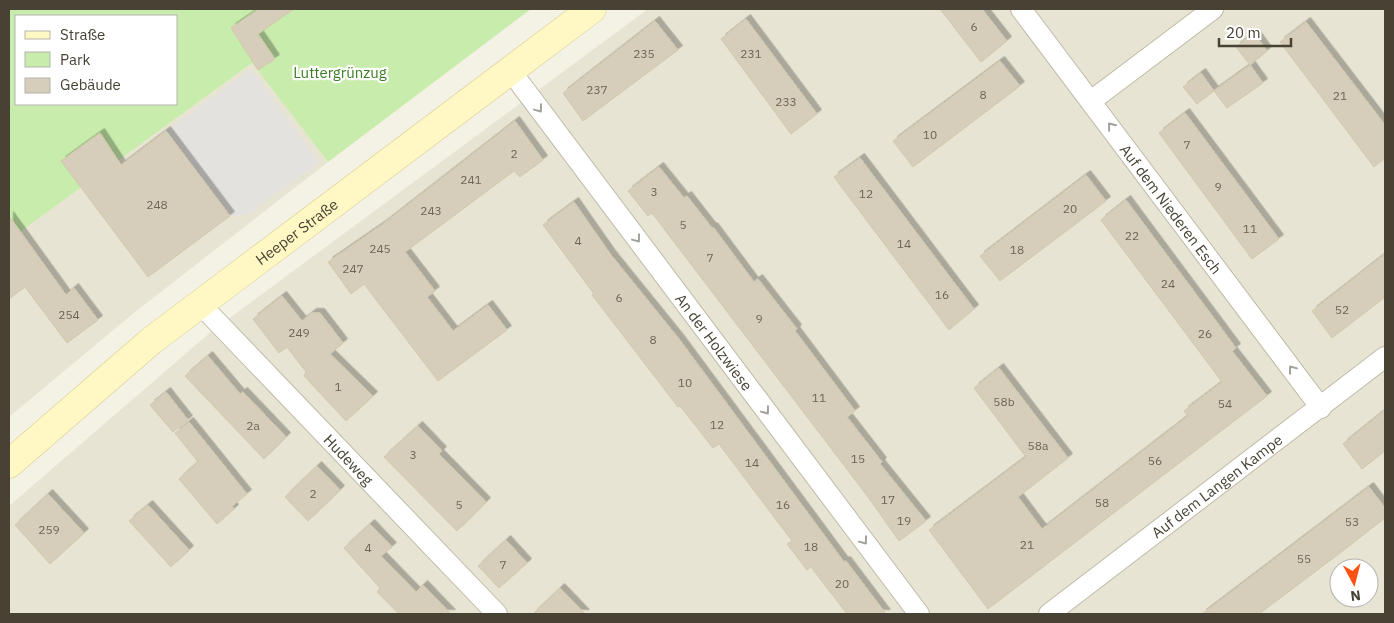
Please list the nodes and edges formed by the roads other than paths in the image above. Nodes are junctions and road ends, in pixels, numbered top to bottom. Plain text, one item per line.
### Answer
1 (592, 9) edge
2 (1021, 9) edge
3 (1213, 9) edge
4 (510, 70) junction
5 (1092, 101) junction
6 (200, 304) junction
7 (1385, 357) edge
8 (1321, 408) junction
9 (9, 464) edge
10 (497, 614) edge
11 (919, 614) edge
12 (1049, 614) edge

1 - 4 main road, Heeper Straße
2 - 5 street, Auf dem Niederen Esch
3 - 5 street
4 - 6 main road, Heeper Straße
4 -> 11 street, An der Holzwiese
8 -> 5 street, Auf dem Niederen Esch
6 - 9 main road, Heeper Straße
6 - 10 street, Hudeweg
7 - 8 street, Auf dem Langen Kampe
8 - 12 street, Auf dem Langen Kampe

